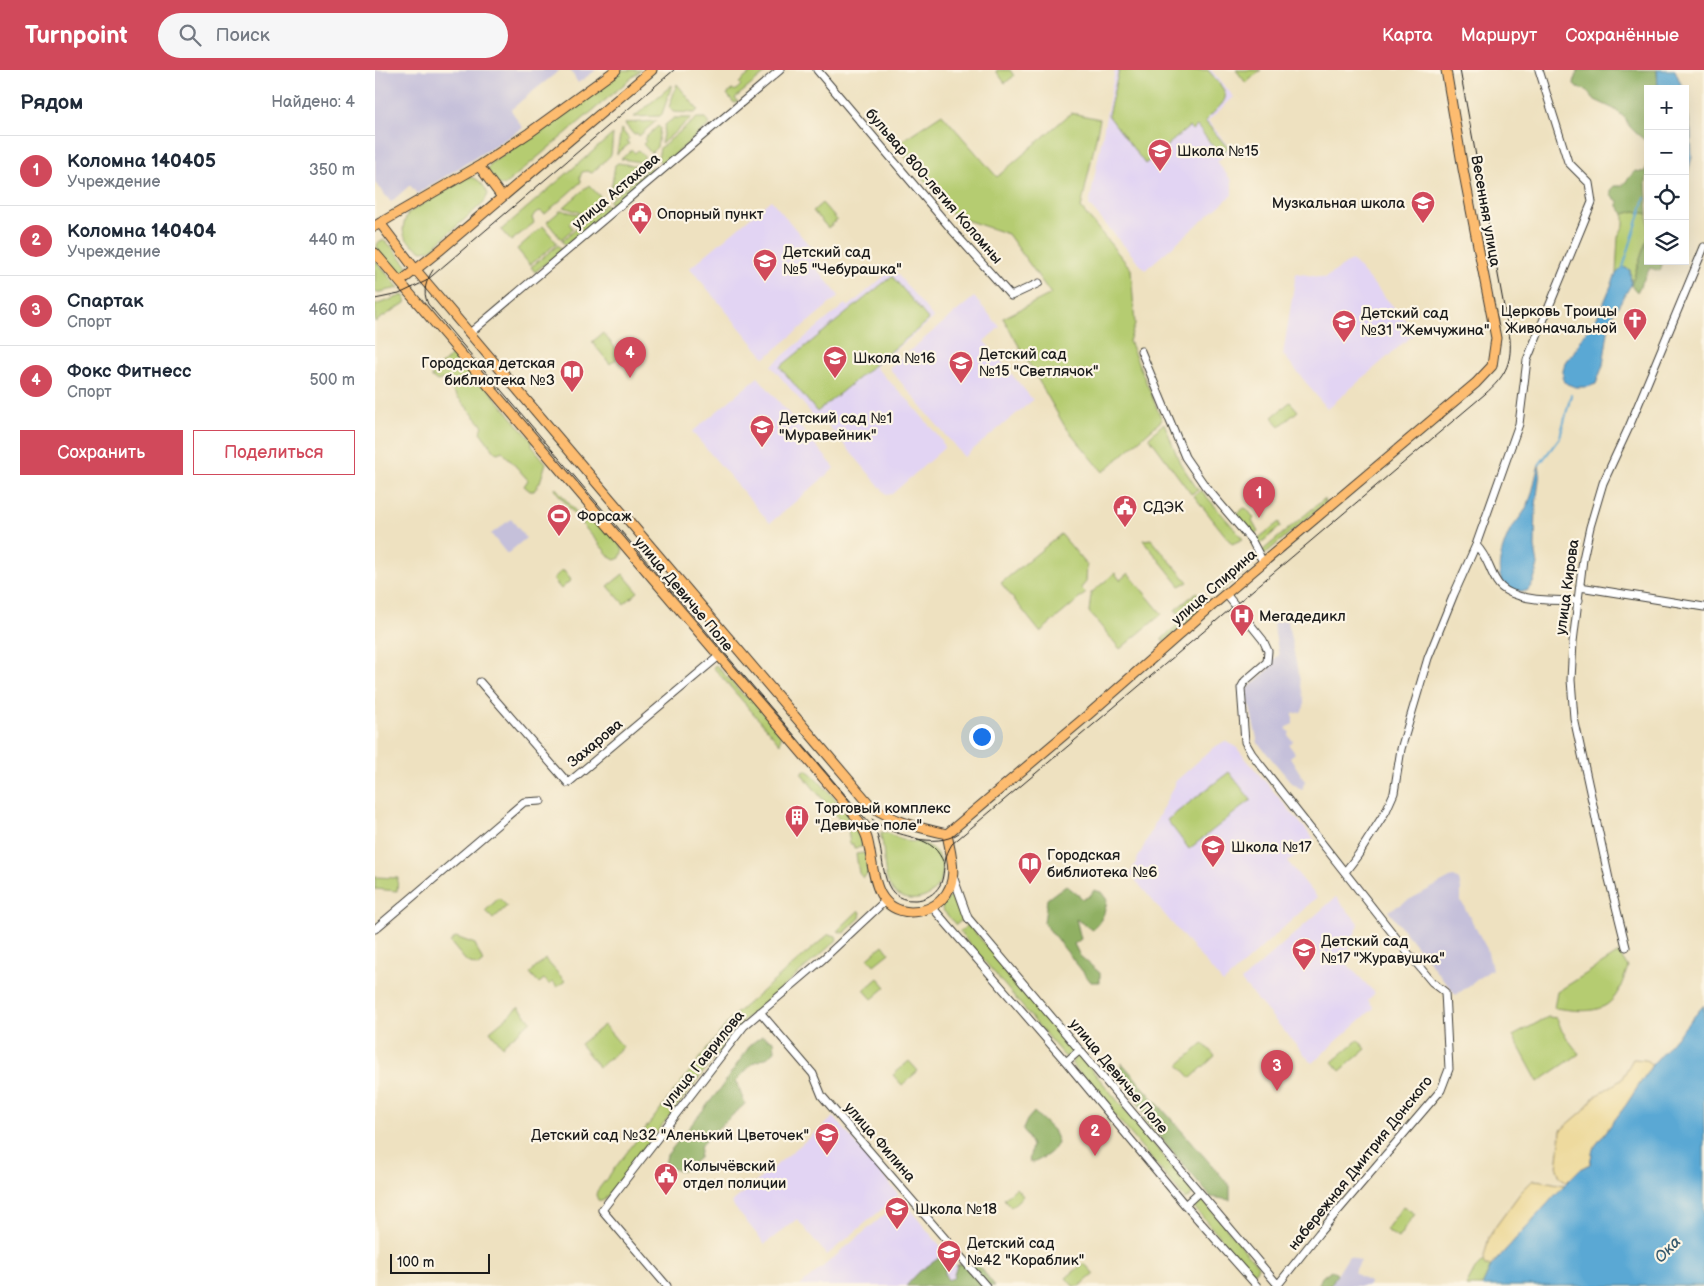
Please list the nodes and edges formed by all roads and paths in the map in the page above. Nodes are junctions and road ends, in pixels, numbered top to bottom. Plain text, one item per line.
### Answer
1 (616, 70) edge
2 (652, 70) edge
3 (780, 70) edge
4 (817, 70) edge
5 (1446, 70) edge
6 (1539, 70) edge
7 (479, 166) junction
8 (502, 197) junction
9 (377, 224) edge
10 (1704, 247) edge
11 (375, 253) edge
12 (415, 269) junction
13 (423, 277) junction
14 (399, 282) junction
15 (1039, 283) dead end
16 (469, 333) junction
17 (1141, 351) dead end
18 (1494, 358) joint
19 (1476, 545) junction
20 (1263, 562) junction
21 (1580, 587) junction
22 (1226, 594) junction
23 (1579, 600) junction
24 (1704, 607) edge
25 (719, 656) junction
26 (480, 682) dead end
27 (541, 801) dead end
28 (947, 834) junction
29 (1345, 872) junction
30 (953, 876) junction
31 (885, 901) junction
32 (932, 906) junction
33 (375, 929) edge
34 (1626, 947) dead end
35 (760, 1012) junction
36 (1080, 1050) junction
37 (1066, 1062) junction
38 (1199, 1192) junction
39 (1185, 1205) junction
40 (667, 1286) edge
41 (986, 1286) edge
42 (1257, 1286) edge
43 (1277, 1286) edge

1 - 7 main road
2 - 8 main road
3 - 16 street, улица Астахова
4 - 15 street, бульвар 800-летия Коломны
5 - 18 main road, Весенняя улица
6 - 19 street
7 - 8 main road
7 - 9 main road
8 - 12 main road
9 - 12 main road, улица Девичье Поле
10 - 21 street, улица Кирова
11 - 14 main road, улица Девичье Поле
12 - 13 main road, улица Девичье Поле
12 - 14 main road
13 - 14 main road
13 - 16 main road, улица Девичье Поле
14 - 25 main road, улица Девичье Поле
16 - 28 main road, улица Девичье Поле
17 - 20 street
18 - 20 main road, улица Спирина
19 - 23 street
19 - 29 street
20 - 22 main road, улица Спирина
21 - 23 street, улица Кирова
21 - 24 street
22 - 28 main road, улица Спирина
22 - 29 street
23 - 34 street, улица Кирова
25 - 26 street, Захарова
25 - 31 main road, улица Девичье Поле
27 - 33 street
28 - 30 main road, улица Девичье Поле
29 - 43 street, набережная Дмитрия Донского
30 - 32 main road, улица Девичье Поле
30 - 36 street, улица Девичье Поле
31 - 32 main road
31 - 35 street, улица Гаврилова
32 - 37 street, улица Девичье Поле
35 - 40 street, улица Гаврилова
35 - 41 street, улица Филина
36 - 37 street
36 - 38 street, улица Девичье Поле
37 - 39 street, улица Девичье Поле
38 - 39 street
38 - 43 street, улица Девичье Поле
39 - 42 street, улица Девичье Поле

